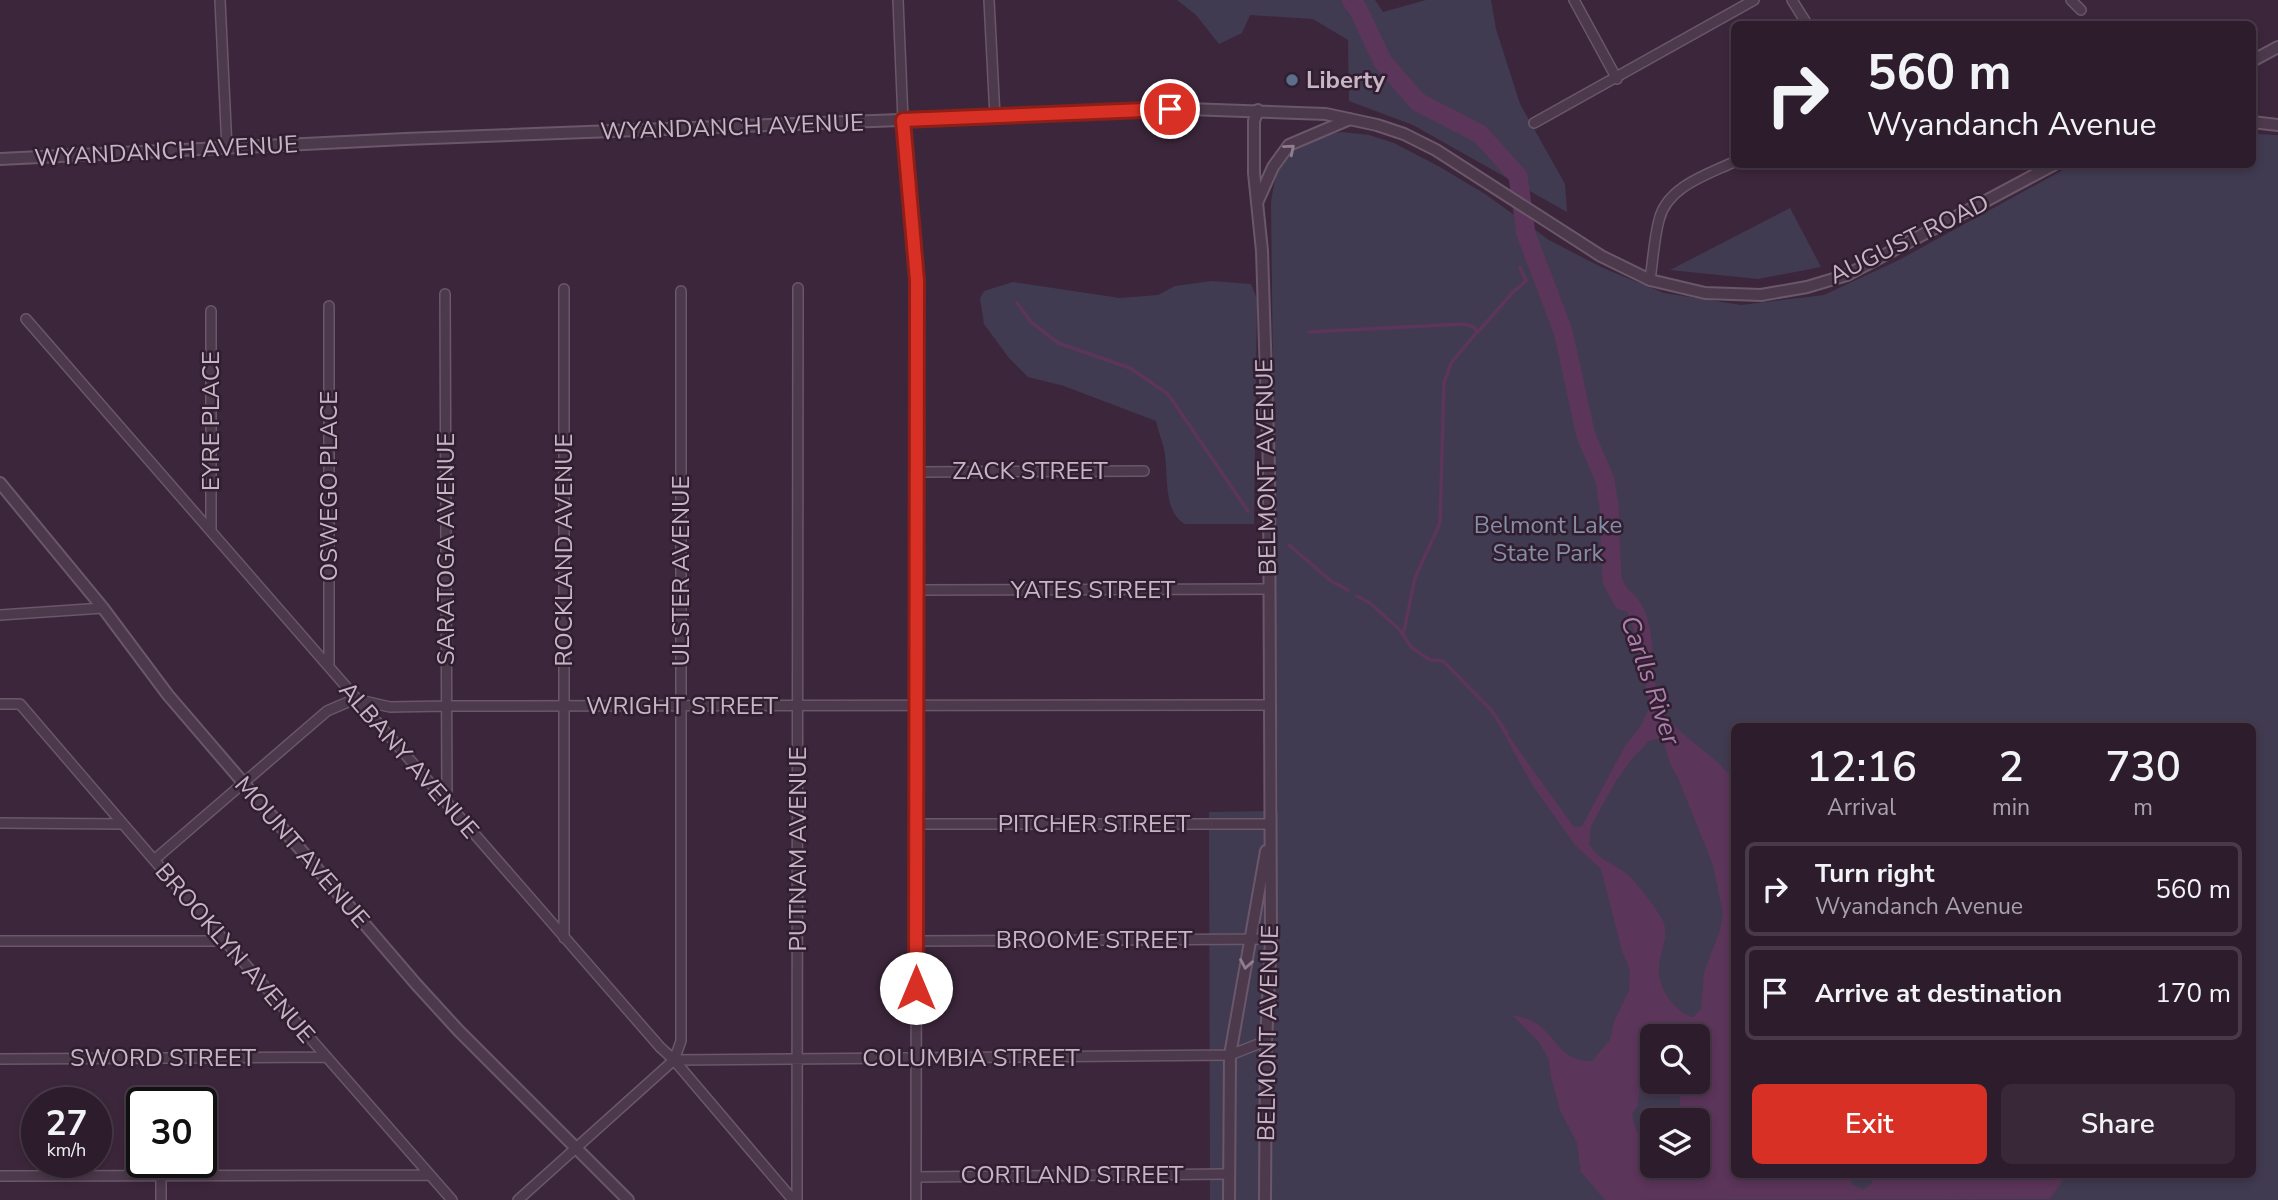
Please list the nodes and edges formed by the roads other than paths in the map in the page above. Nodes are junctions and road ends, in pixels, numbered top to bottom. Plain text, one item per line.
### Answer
1 (220, 0) edge
2 (898, 0) edge
3 (989, 0) edge
4 (1574, 0) edge
5 (1754, 0) edge
6 (1793, 0) edge
7 (2071, 0) edge
8 (2081, 10) dead end
9 (1805, 21) edge
10 (2278, 47) edge
11 (2256, 59) edge
12 (1617, 79) junction
13 (1258, 110) junction
14 (995, 117) junction
15 (1350, 119) junction
16 (903, 120) junction
17 (2256, 122) edge
18 (1534, 123) dead end
19 (2278, 125) edge
20 (227, 149) junction
21 (0, 159) edge
22 (1731, 163) edge
23 (2048, 168) edge
24 (1256, 205) junction
25 (1525, 208) joint
26 (1650, 280) junction
27 (799, 288) dead end
28 (564, 289) dead end
29 (681, 290) dead end
30 (445, 295) dead end
31 (329, 306) dead end
32 (211, 311) dead end
33 (26, 319) dead end
34 (1144, 471) dead end
35 (917, 472) junction
36 (0, 483) edge
37 (6, 498) edge
38 (211, 531) junction
39 (1269, 589) junction
40 (917, 590) junction
41 (103, 608) junction
42 (0, 615) edge
43 (328, 667) junction
44 (355, 699) junction
45 (0, 704) edge
46 (682, 705) junction
47 (1270, 705) junction
48 (446, 706) junction
49 (564, 706) junction
50 (799, 706) junction
51 (916, 706) junction
52 (244, 784) junction
53 (447, 804) junction
54 (0, 823) edge
55 (122, 824) junction
56 (916, 824) junction
57 (1271, 824) junction
58 (154, 860) junction
59 (564, 938) junction
60 (1250, 939) junction
61 (1271, 939) junction
62 (0, 941) edge
63 (225, 941) junction
64 (916, 941) junction
65 (1266, 1041) junction
66 (1230, 1055) junction
67 (326, 1057) junction
68 (798, 1058) junction
69 (0, 1059) edge
70 (916, 1059) junction
71 (674, 1060) junction
72 (578, 1148) junction
73 (1227, 1174) junction
74 (429, 1175) junction
75 (0, 1176) edge
76 (126, 1176) edge
77 (217, 1176) edge
78 (916, 1177) junction
79 (161, 1178) edge
80 (161, 1200) edge
81 (452, 1200) edge
82 (518, 1200) edge
83 (628, 1200) edge
84 (795, 1200) edge
85 (916, 1200) edge
86 (1228, 1200) edge
87 (1265, 1200) edge

1 - 20 street
2 - 16 street
3 - 14 street
4 - 12 street
5 - 12 street
6 - 9 street
7 - 8 street
10 - 11 street
12 - 18 street
13 - 14 street, WYANDANCH AVENUE
13 - 15 street, WYANDANCH AVENUE
13 - 24 street, BELMONT AVENUE
14 - 16 street, WYANDANCH AVENUE
24 -> 15 street
15 - 25 street, WYANDANCH AVENUE
16 - 20 street, WYANDANCH AVENUE
16 - 35 street
17 - 19 street
20 - 21 street, WYANDANCH AVENUE
22 - 26 street
23 - 26 street, AUGUST ROAD
24 - 39 street, BELMONT AVENUE
25 - 26 street, AUGUST ROAD
27 - 50 street, PUTNAM AVENUE
28 - 49 street, ROCKLAND AVENUE
29 - 46 street, ULSTER AVENUE
30 - 48 street, SARATOGA AVENUE
31 - 43 street, OSWEGO PLACE
32 - 38 street, EYRE PLACE
33 - 38 street, ALBANY AVENUE
34 - 35 street, ZACK STREET
35 - 40 street
36 - 37 street, MOUNT AVENUE
37 - 41 street, MOUNT AVENUE
38 - 43 street, ALBANY AVENUE
39 - 40 street, YATES STREET
39 - 47 street, BELMONT AVENUE
40 - 51 street
41 - 42 street
41 - 52 street, MOUNT AVENUE
43 - 44 street, ALBANY AVENUE
44 - 48 street, WRIGHT STREET
44 - 52 street
44 - 53 street, ALBANY AVENUE
45 - 55 street, BROOKLYN AVENUE
46 - 49 street, WRIGHT STREET
46 - 50 street, WRIGHT STREET
46 - 71 street, ULSTER AVENUE
47 - 51 street, WRIGHT STREET
47 - 57 street, BELMONT AVENUE
48 - 49 street, WRIGHT STREET
48 - 53 street, SARATOGA AVENUE
49 - 59 street, ROCKLAND AVENUE
50 - 51 street, WRIGHT STREET
50 - 68 street, PUTNAM AVENUE
51 - 56 street
52 - 58 street
52 - 72 street, MOUNT AVENUE
53 - 59 street, ALBANY AVENUE
54 - 55 street
55 - 58 street, BROOKLYN AVENUE
56 - 57 street, PITCHER STREET
56 - 64 street
57 - 60 street, BELMONT AVENUE
57 - 61 street, BELMONT AVENUE
58 - 63 street, BROOKLYN AVENUE
59 - 71 street, ALBANY AVENUE
60 - 61 street, BROOME STREET
60 - 64 street, BROOME STREET
60 -> 66 street, BELMONT AVENUE
61 - 65 street, BELMONT AVENUE
62 - 63 street
63 - 67 street, BROOKLYN AVENUE
64 - 70 street
65 - 66 street, COLUMBIA STREET
65 - 87 street, BELMONT AVENUE
66 - 70 street, COLUMBIA STREET
66 - 73 street, BELMONT AVENUE
67 - 69 street, SWORD STREET
67 - 74 street, BROOKLYN AVENUE
68 - 70 street, COLUMBIA STREET
68 - 71 street, COLUMBIA STREET
68 - 84 street, PUTNAM AVENUE
70 - 78 street
71 - 72 street
71 - 84 street, ALBANY AVENUE
72 - 82 street
72 - 83 street, MOUNT AVENUE
73 - 78 street, CORTLAND STREET
73 - 86 street, BELMONT AVENUE
74 - 77 street
74 - 81 street, BROOKLYN AVENUE
75 - 76 street
78 - 85 street
79 - 80 street

